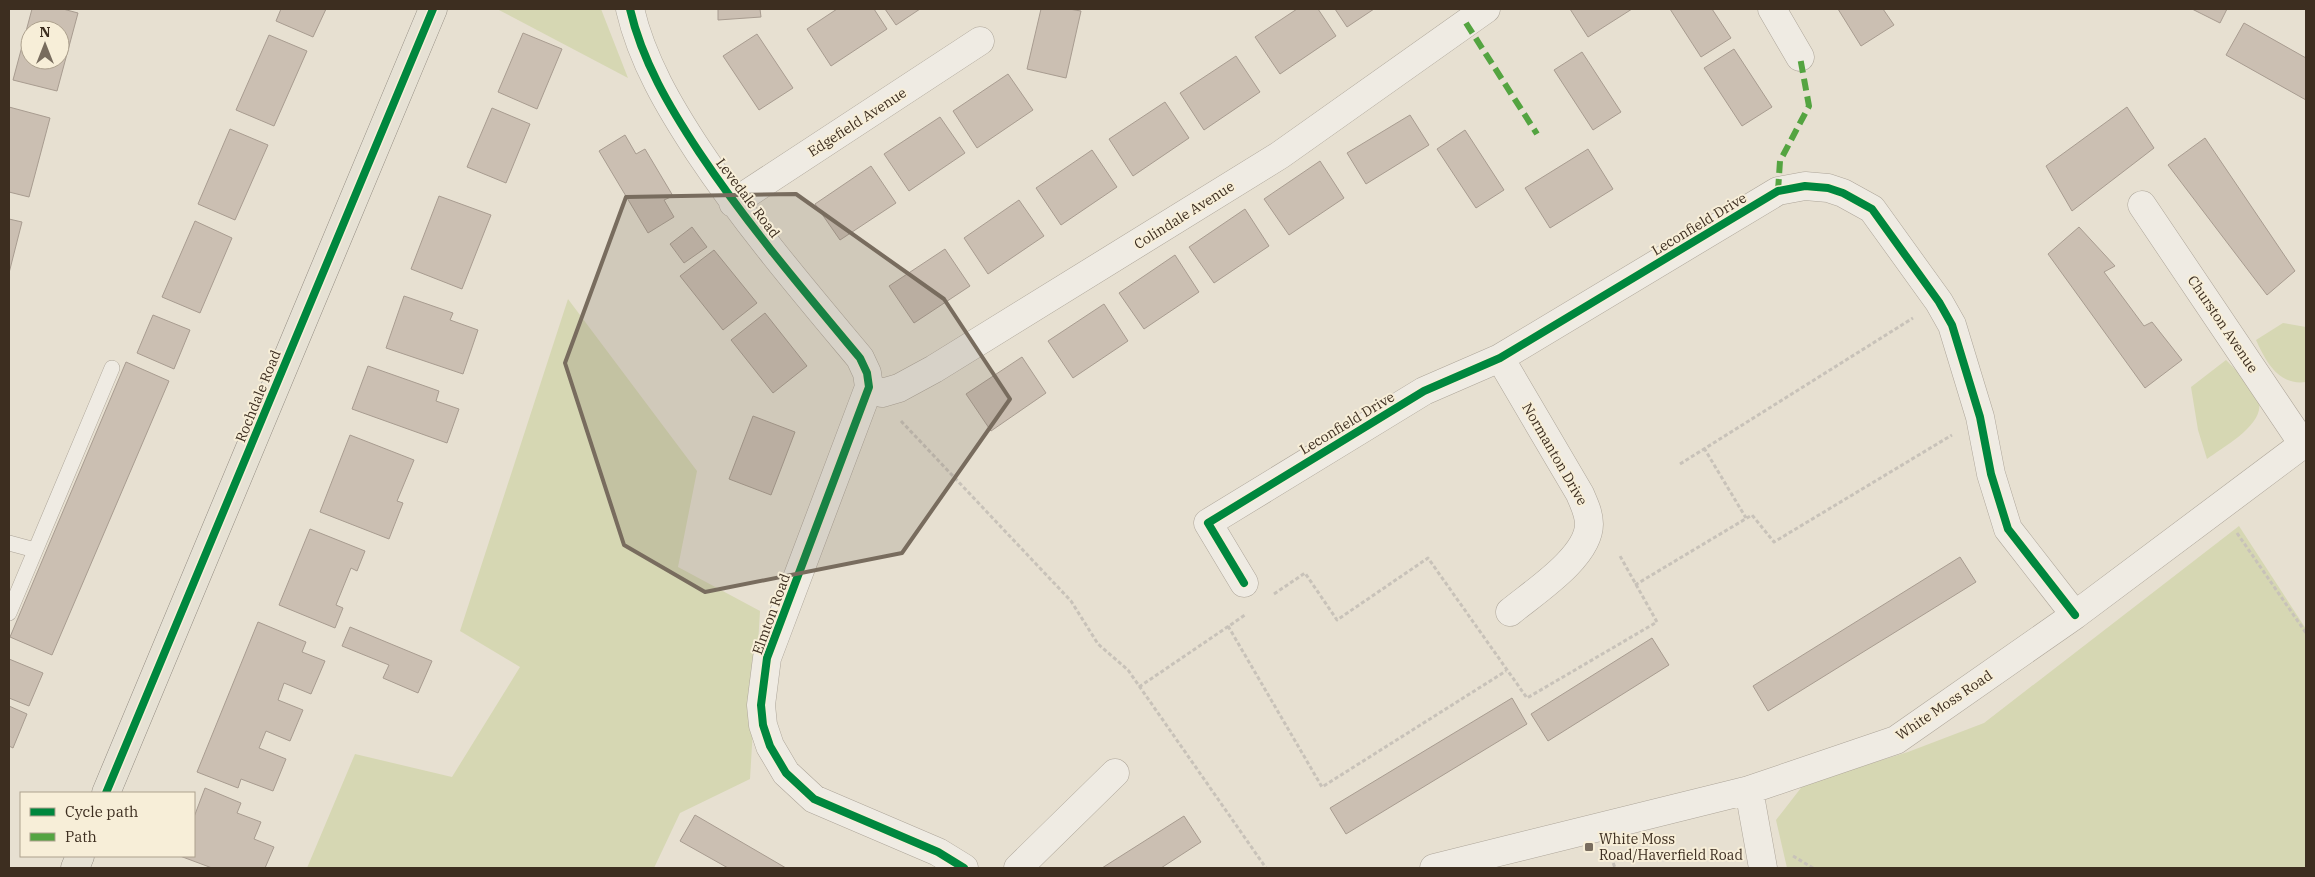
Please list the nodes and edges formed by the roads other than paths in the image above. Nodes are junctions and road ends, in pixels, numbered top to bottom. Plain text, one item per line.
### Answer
1 (433, 9) edge
2 (630, 9) edge
3 (1486, 9) edge
4 (1772, 9) edge
5 (980, 41) dead end
6 (1800, 57) dead end
7 (733, 202) junction
8 (2142, 205) dead end
9 (1500, 358) junction
10 (112, 368) dead end
11 (881, 388) junction
12 (2305, 443) edge
13 (9, 543) edge
14 (35, 550) junction
15 (1244, 583) dead end
16 (1510, 612) dead end
17 (9, 613) edge
18 (2075, 615) junction
19 (1115, 773) dead end
20 (1749, 790) junction
21 (106, 792) edge
22 (964, 868) edge
23 (1018, 868) edge
24 (1434, 868) edge
25 (1763, 868) edge

1 - 21 main road, Rochdale Road
2 - 7 street, Levedale Road
3 - 11 street, Colindale Avenue
4 - 6 street
5 - 7 street, Edgefield Avenue
7 - 11 street, Levedale Road
8 - 12 street, Churston Avenue
9 - 15 street, Leconfield Drive
9 - 16 street, Normanton Drive
9 - 18 street, Leconfield Drive
10 - 14 lane
11 - 22 street, Elmton Road
12 - 18 street, White Moss Road
13 - 14 lane
14 - 17 lane
18 - 20 street, White Moss Road
19 - 23 street
20 - 24 street, White Moss Road
20 - 25 street

